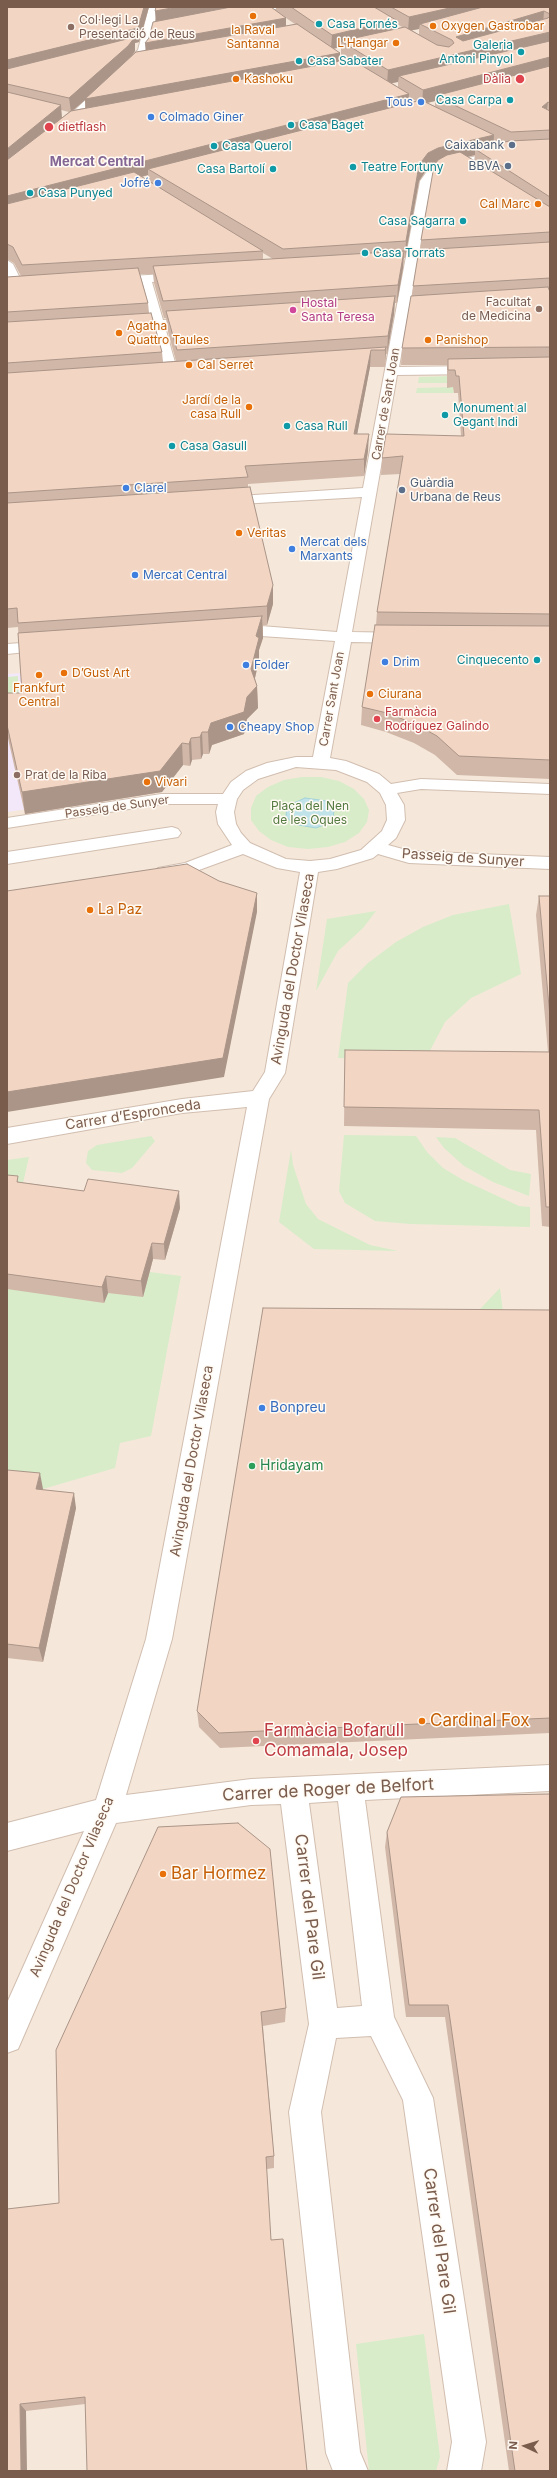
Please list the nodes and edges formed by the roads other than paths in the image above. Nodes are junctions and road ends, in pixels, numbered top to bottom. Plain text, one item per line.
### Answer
1 (154, 7) edge
2 (278, 7) edge
3 (263, 8) edge
4 (233, 16) edge
5 (277, 19) edge
6 (144, 45) junction
7 (129, 49) edge
8 (148, 60) edge
9 (133, 63) junction
10 (65, 120) junction
11 (86, 121) edge
12 (50, 137) edge
13 (488, 142) edge
14 (550, 149) edge
15 (507, 152) junction
16 (461, 163) junction
17 (474, 171) edge
18 (427, 261) edge
19 (412, 262) junction
20 (396, 263) edge
21 (7, 264) edge
22 (193, 276) edge
23 (145, 279) junction
24 (97, 282) edge
25 (35, 287) edge
26 (13, 288) edge
27 (419, 307) edge
28 (404, 308) junction
29 (388, 309) edge
30 (206, 321) edge
31 (158, 324) junction
32 (110, 327) edge
33 (378, 359) edge
34 (393, 364) junction
35 (486, 370) edge
36 (188, 372) edge
37 (172, 373) junction
38 (156, 374) edge
39 (370, 492) junction
40 (206, 502) edge
41 (222, 634) edge
42 (343, 637) junction
43 (415, 638) edge
44 (63, 646) edge
45 (7, 650) edge
46 (321, 762) junction
47 (387, 790) junction
48 (550, 790) edge
49 (228, 800) junction
50 (7, 823) edge
51 (172, 833) dead end
52 (377, 848) junction
53 (251, 851) junction
54 (7, 858) edge
55 (550, 863) edge
56 (310, 867) junction
57 (147, 874) edge
58 (260, 1098) junction
59 (7, 1136) edge
60 (550, 1778) edge
61 (350, 1788) junction
62 (293, 1790) junction
63 (107, 1811) junction
64 (7, 1837) edge
65 (379, 2020) junction
66 (324, 2024) junction
67 (7, 2038) edge
68 (350, 2471) edge
69 (464, 2471) edge

1 - 6 street
2 - 3 street
3 - 4 street
3 - 5 street
6 - 7 street
6 - 9 street
8 - 9 street
9 - 10 street
10 - 11 street
10 - 12 street
13 - 15 street
14 - 15 street
15 - 16 street
16 - 17 street
16 - 19 street, Carrer de Sant Joan
18 - 19 street
19 - 20 street
19 - 28 street, Carrer de Sant Joan
21 - 26 street
22 - 23 street
23 - 24 street
23 - 31 street
25 - 26 street
27 - 28 street
28 - 29 street
28 - 34 street, Carrer de Sant Joan
30 - 31 street
31 - 32 street
31 - 37 street
33 - 34 street
34 - 35 street
34 - 39 street, Carrer de Sant Joan
36 - 37 street
37 - 38 street
39 - 40 street
39 - 42 street, Carrer de Sant Joan
41 - 42 street
42 - 43 street
42 - 46 street, Carrer Sant Joan
44 - 45 street
46 - 47 street
46 - 49 street
47 - 48 street
47 - 52 street
49 - 50 street, Passeig de Sunyer
49 - 53 street
51 - 54 street
52 - 55 street, Passeig de Sunyer
52 - 56 street
53 - 56 street
53 - 57 street
56 - 58 street, Avinguda del Doctor Vilaseca
58 - 59 street, Carrer d’Espronceda
58 - 63 street, Avinguda del Doctor Vilaseca
60 - 61 street, Carrer de Roger de Belfort
61 - 62 street, Carrer de Roger de Belfort
61 - 65 street, Carrer del Pare Gil
62 - 63 street, Carrer de Roger de Belfort
62 - 66 street, Carrer del Pare Gil
63 - 64 street, Carrer de Roger de Belfort
63 - 67 street, Avinguda del Doctor Vilaseca
65 - 66 street
65 - 69 street, Carrer del Pare Gil
66 - 68 street, Carrer del Pare Gil

